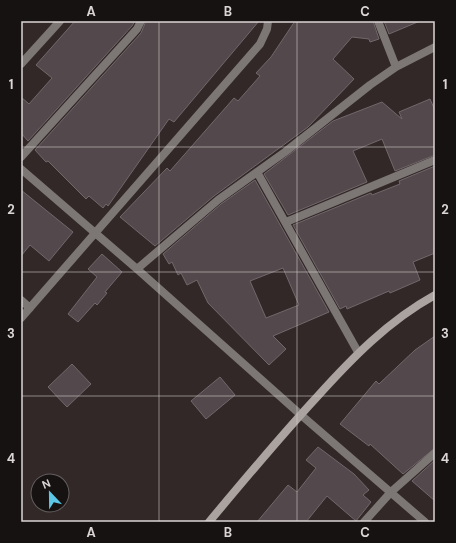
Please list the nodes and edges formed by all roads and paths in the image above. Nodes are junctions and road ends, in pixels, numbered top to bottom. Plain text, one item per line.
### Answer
1 (60, 21) edge
2 (141, 21) edge
3 (268, 21) edge
4 (378, 21) edge
5 (435, 47) edge
6 (21, 64) edge
7 (396, 68) junction
8 (21, 157) edge
9 (435, 160) edge
10 (21, 169) edge
11 (257, 172) junction
12 (286, 222) junction
13 (95, 234) junction
14 (137, 269) junction
15 (435, 295) edge
16 (21, 300) edge
17 (30, 308) junction
18 (21, 318) edge
19 (358, 352) junction
20 (300, 415) junction
21 (435, 454) edge
22 (392, 492) junction
23 (209, 522) edge
24 (364, 522) edge
25 (426, 522) edge

1 - 6 street
2 - 8 street
3 - 13 street
4 - 7 street
5 - 7 street
7 - 11 street
9 - 12 street
10 - 13 street
11 - 12 street
11 - 14 street
12 - 19 street
13 - 14 street
13 - 17 street
14 - 20 street
15 - 19 street
16 - 17 street
17 - 18 street
19 - 20 street
20 - 22 street
20 - 23 street
21 - 22 street
22 - 24 street
22 - 25 street

